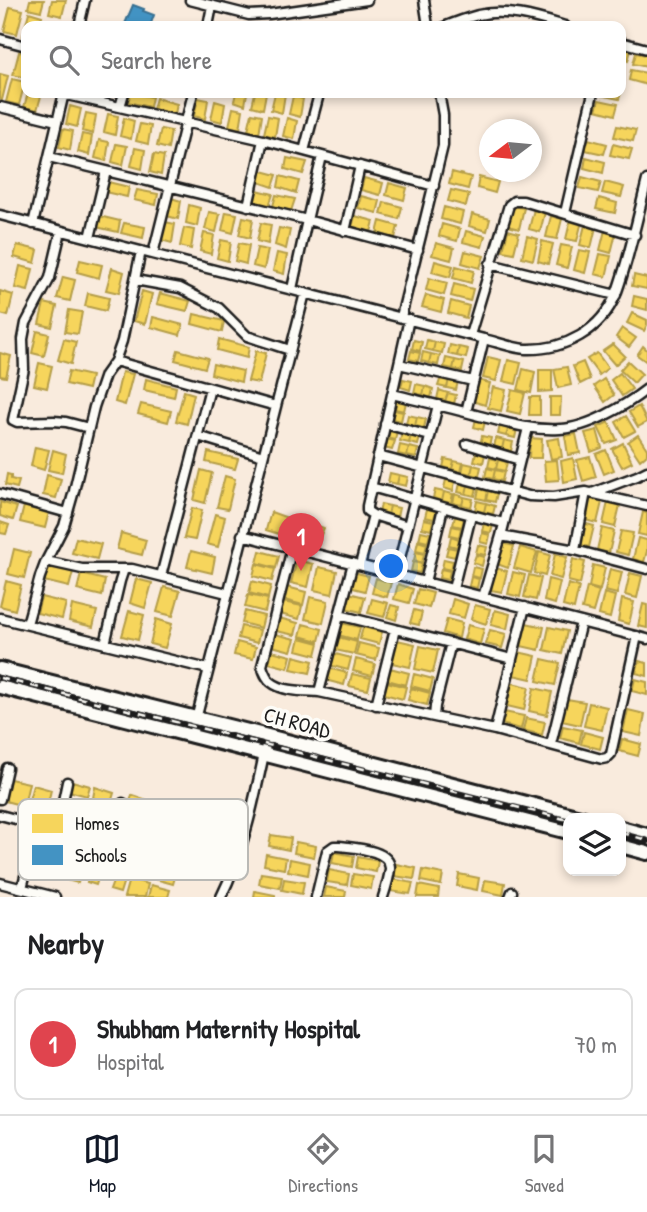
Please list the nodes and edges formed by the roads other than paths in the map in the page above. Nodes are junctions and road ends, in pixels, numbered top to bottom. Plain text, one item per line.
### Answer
1 (85, 0) edge
2 (190, 0) edge
3 (367, 0) edge
4 (424, 0) edge
5 (212, 6) junction
6 (80, 21) edge
7 (209, 21) edge
8 (427, 21) edge
9 (461, 21) edge
10 (547, 21) edge
11 (0, 39) edge
12 (626, 43) edge
13 (21, 45) edge
14 (647, 49) edge
15 (63, 98) edge
16 (84, 98) edge
17 (123, 98) edge
18 (192, 98) edge
19 (318, 98) edge
20 (440, 98) edge
21 (592, 98) edge
22 (0, 107) edge
23 (120, 107) junction
24 (57, 121) junction
25 (186, 122) junction
26 (263, 140) junction
27 (304, 151) junction
28 (49, 156) junction
29 (322, 156) junction
30 (360, 166) junction
31 (106, 171) junction
32 (647, 180) edge
33 (170, 187) junction
34 (434, 187) junction
35 (644, 201) edge
36 (248, 206) junction
37 (565, 212) junction
38 (0, 215) edge
39 (307, 220) junction
40 (33, 224) junction
41 (61, 231) junction
42 (345, 231) junction
43 (636, 231) junction
44 (647, 231) edge
45 (90, 238) junction
46 (418, 250) junction
47 (141, 251) junction
48 (153, 254) junction
49 (490, 264) junction
50 (135, 279) junction
51 (292, 289) junction
52 (305, 293) junction
53 (616, 295) junction
54 (405, 318) junction
55 (470, 335) junction
56 (484, 339) junction
57 (290, 350) junction
58 (115, 361) junction
59 (399, 364) junction
60 (473, 382) junction
61 (210, 388) junction
62 (647, 389) edge
63 (392, 394) junction
64 (438, 405) junction
65 (276, 406) junction
66 (466, 412) junction
67 (385, 424) junction
68 (89, 428) junction
69 (528, 428) junction
70 (198, 436) junction
71 (430, 436) junction
72 (467, 444) dead end
73 (263, 456) junction
74 (378, 456) junction
75 (520, 460) junction
76 (423, 468) junction
77 (647, 471) edge
78 (371, 487) junction
79 (512, 491) junction
80 (589, 492) junction
81 (0, 494) edge
82 (415, 498) junction
83 (647, 506) edge
84 (443, 508) junction
85 (68, 513) junction
86 (373, 515) junction
87 (471, 516) junction
88 (504, 523) junction
89 (408, 526) junction
90 (242, 535) junction
91 (501, 536) junction
92 (292, 548) junction
93 (575, 550) junction
94 (46, 561) junction
95 (357, 564) junction
96 (124, 569) junction
97 (647, 569) edge
98 (396, 575) junction
99 (161, 576) junction
100 (425, 582) junction
101 (453, 589) junction
102 (227, 593) junction
103 (483, 597) junction
104 (525, 607) junction
105 (339, 615) junction
106 (0, 618) edge
107 (581, 622) junction
108 (27, 624) junction
109 (395, 629) junction
110 (638, 636) junction
111 (647, 639) edge
112 (451, 643) junction
113 (105, 644) junction
114 (512, 659) junction
115 (0, 669) edge
116 (208, 669) junction
117 (0, 687) edge
118 (318, 692) junction
119 (376, 705) junction
120 (195, 717) junction
121 (434, 718) junction
122 (495, 730) junction
123 (191, 735) junction
124 (268, 736) junction
125 (551, 744) junction
126 (264, 753) junction
127 (7, 768) dead end
128 (67, 782) dead end
129 (0, 799) edge
130 (63, 799) edge
131 (565, 813) edge
132 (0, 815) edge
133 (18, 820) edge
134 (248, 820) edge
135 (626, 829) edge
136 (563, 831) edge
137 (647, 835) edge
138 (626, 847) edge
139 (647, 853) edge
140 (24, 880) edge
141 (230, 880) edge
142 (0, 883) edge
143 (22, 888) junction
144 (55, 897) edge
145 (221, 897) edge
146 (316, 897) edge
147 (383, 897) edge

1 - 6 street
2 - 5 street
3 - 5 street
4 - 8 street
5 - 7 street
9 - 10 street
11 - 13 street
12 - 14 street
15 - 24 street
16 - 23 street
17 - 23 street
18 - 25 street
19 - 27 street
20 - 34 street
21 - 37 street
22 - 24 street
23 - 25 street
24 - 28 street
25 - 26 street
25 - 33 street
26 - 27 street
26 - 36 street
27 - 29 street
28 - 31 street
28 - 40 street
29 - 30 street
29 - 39 street
30 - 34 street
30 - 42 street
31 - 33 street
31 - 45 street
32 - 35 street
33 - 36 street
33 - 48 street
34 - 46 street
35 - 43 street
36 - 39 street
37 - 43 street
37 - 49 street
38 - 40 street
39 - 42 street
39 - 51 street
40 - 41 street
41 - 45 street
41 - 68 street
42 - 46 street
43 - 44 street
43 - 53 street
45 - 47 street
46 - 54 street
47 - 48 street
47 - 50 street
48 - 51 street
49 - 53 street
49 - 55 street
50 - 57 street
50 - 58 street
51 - 52 street
52 - 54 street
52 - 57 street
53 - 56 street
54 - 55 street
54 - 59 street
55 - 56 street
56 - 60 street
57 - 65 street
58 - 61 street
58 - 68 street
59 - 60 street
59 - 63 street
60 - 66 street
61 - 65 street
61 - 70 street
62 - 69 street
63 - 64 street
63 - 67 street
64 - 66 street
64 - 71 street
65 - 73 street
66 - 69 street
67 - 71 street
67 - 74 street
68 - 85 street
69 - 75 street
70 - 73 street
70 - 99 street
71 - 76 street
72 - 75 street
73 - 90 street
74 - 76 street
74 - 78 street
75 - 79 street
76 - 79 street
76 - 82 street
77 - 80 street
78 - 82 street
78 - 86 street
79 - 80 street
79 - 88 street
80 - 83 street
80 - 93 street
81 - 85 street
82 - 84 street
82 - 89 street
84 - 87 street
84 - 100 street
85 - 94 street
86 - 89 street
86 - 95 street
87 - 88 street
87 - 101 street
88 - 91 street
89 - 98 street
90 - 92 street
90 - 102 street
91 - 93 street
91 - 103 street
92 - 95 street
92 - 118 street
93 - 97 street
94 - 96 street
94 - 108 street
95 - 98 street
95 - 105 street
96 - 99 street
96 - 113 street
98 - 100 street
99 - 102 street
100 - 101 street
101 - 103 street
102 - 116 street
103 - 104 street
104 - 107 street
104 - 114 street
105 - 109 street
105 - 118 street
106 - 108 street
107 - 110 street
107 - 125 street
108 - 113 street
109 - 112 street
109 - 119 street
110 - 111 street
110 - 125 street
112 - 114 street
112 - 121 street
113 - 116 street
114 - 122 street
115 - 120 street, CH ROAD
116 - 120 street
117 - 123 street, CH ROAD
118 - 119 street
119 - 121 street
120 - 123 street
120 - 124 street, CH ROAD
121 - 122 street
122 - 125 street
123 - 126 street, CH ROAD
124 - 126 street
124 - 131 street, CH ROAD
126 - 134 street
126 - 136 street, CH ROAD
127 - 129 street
128 - 130 street
132 - 133 street
135 - 137 street
138 - 139 street
140 - 143 street
141 - 145 street
142 - 143 street
143 - 144 street
146 - 147 street

